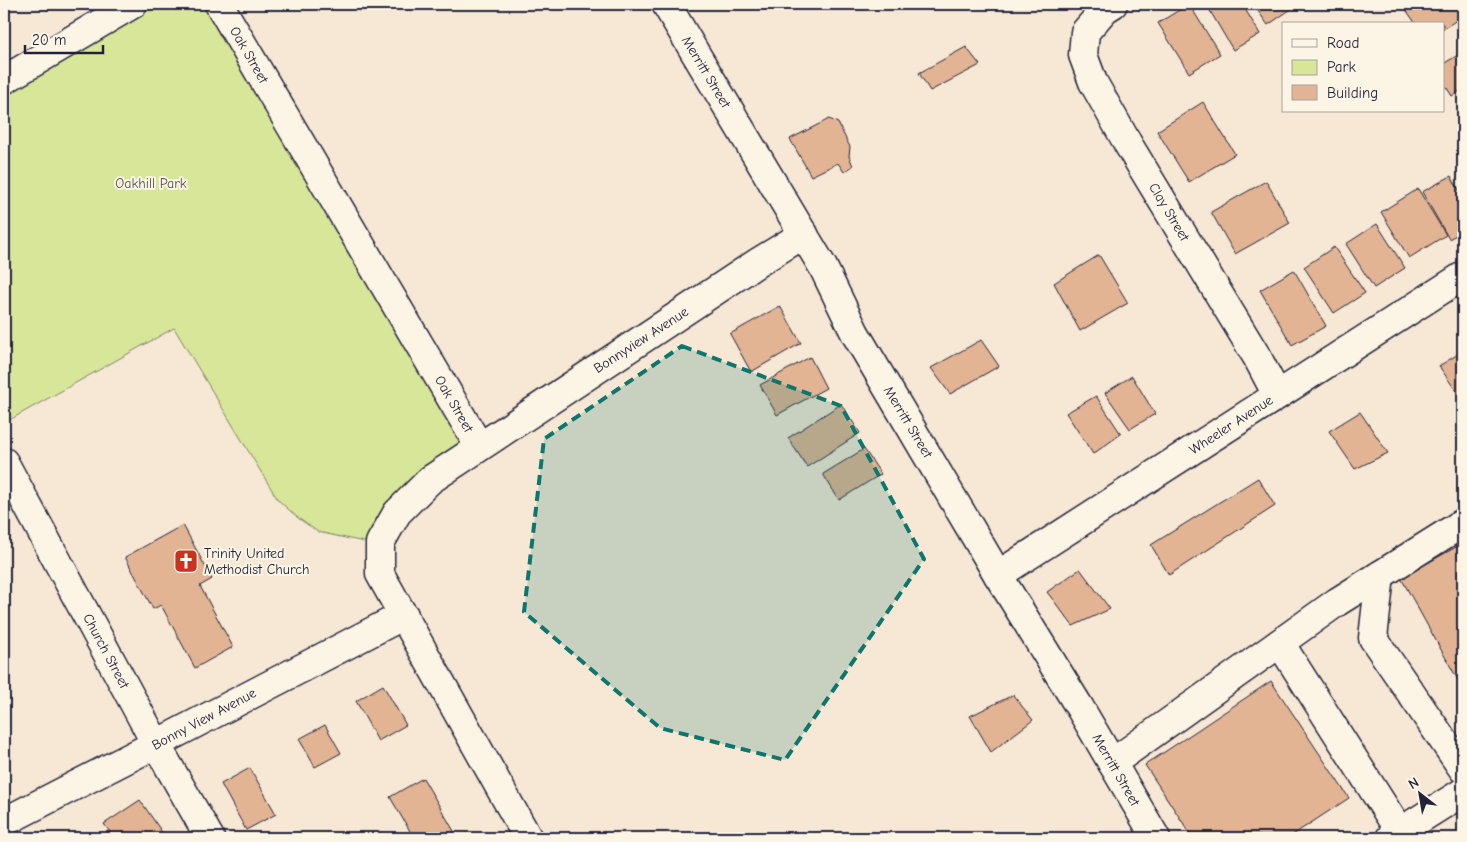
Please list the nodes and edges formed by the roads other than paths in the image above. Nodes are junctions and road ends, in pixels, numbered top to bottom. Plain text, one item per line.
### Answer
1 (133, 4) edge
2 (219, 4) edge
3 (666, 4) edge
4 (1113, 4) edge
5 (4, 80) edge
6 (804, 234) junction
7 (1463, 276) edge
8 (1277, 395) junction
9 (479, 446) junction
10 (4, 462) edge
11 (1463, 523) edge
12 (998, 574) junction
13 (1380, 575) junction
14 (404, 615) junction
15 (1280, 643) junction
16 (156, 744) junction
17 (1112, 763) junction
18 (1463, 769) edge
19 (1463, 792) edge
20 (4, 822) edge
21 (1395, 835) edge
22 (210, 838) edge
23 (528, 838) edge
24 (1156, 838) edge

1 - 5 street
2 - 9 street, Oak Street
3 - 6 street, Merritt Street
4 - 8 street, Clay Street
6 - 9 street, Bonnyview Avenue
6 - 12 street, Merritt Street
7 - 8 street, Wheeler Avenue
8 - 12 street, Wheeler Avenue
9 - 14 street, Oak Street
10 - 16 street, Church Street
11 - 13 street
12 - 17 street, Merritt Street
13 - 15 street
13 - 18 street
14 - 16 street, Bonny View Avenue
14 - 23 street, Oak Street
15 - 17 street
15 - 21 street
16 - 20 street, Bonny View Avenue
16 - 22 street, Church Street
17 - 24 street, Merritt Street
19 - 21 street

